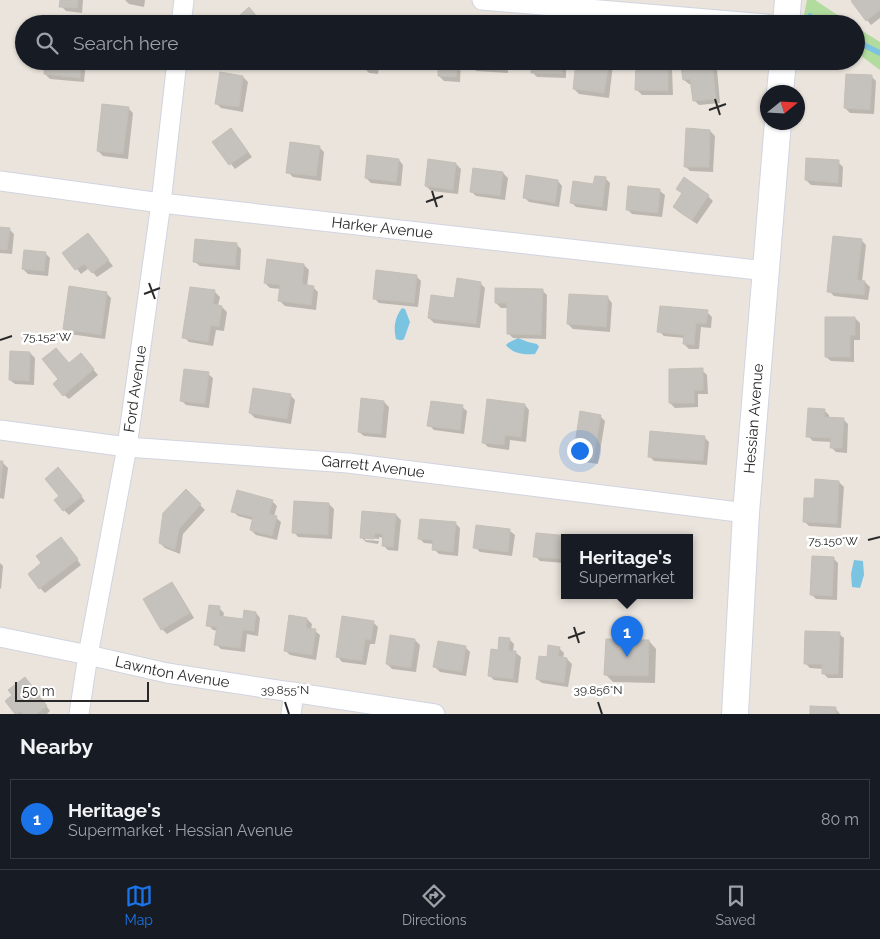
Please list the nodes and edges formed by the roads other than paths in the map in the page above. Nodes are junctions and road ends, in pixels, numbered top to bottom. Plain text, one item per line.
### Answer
1 (184, 0) edge
2 (482, 0) edge
3 (788, 0) edge
4 (182, 15) edge
5 (660, 15) edge
6 (787, 15) edge
7 (176, 70) edge
8 (782, 70) edge
9 (781, 85) edge
10 (777, 130) edge
11 (0, 181) edge
12 (161, 203) junction
13 (766, 271) junction
14 (0, 430) edge
15 (127, 447) junction
16 (746, 513) junction
17 (0, 637) edge
18 (88, 655) junction
19 (294, 692) junction
20 (79, 714) edge
21 (291, 714) edge
22 (435, 714) edge
23 (735, 714) edge

1 - 4 street
2 - 5 street
3 - 6 main road
7 - 12 street, Ford Avenue
8 - 9 main road
10 - 13 main road, Hessian Avenue
11 - 12 street, Harker Avenue
12 - 13 street, Harker Avenue
12 - 15 street, Ford Avenue
13 - 16 main road, Hessian Avenue
14 - 15 street, Garrett Avenue
15 - 16 street, Garrett Avenue
15 - 18 street, Ford Avenue
16 - 23 main road, Hessian Avenue
17 - 18 street, Lawnton Avenue
18 - 19 street, Lawnton Avenue
18 - 20 street, Ford Avenue
19 - 21 street
19 - 22 street, Lawnton Avenue

